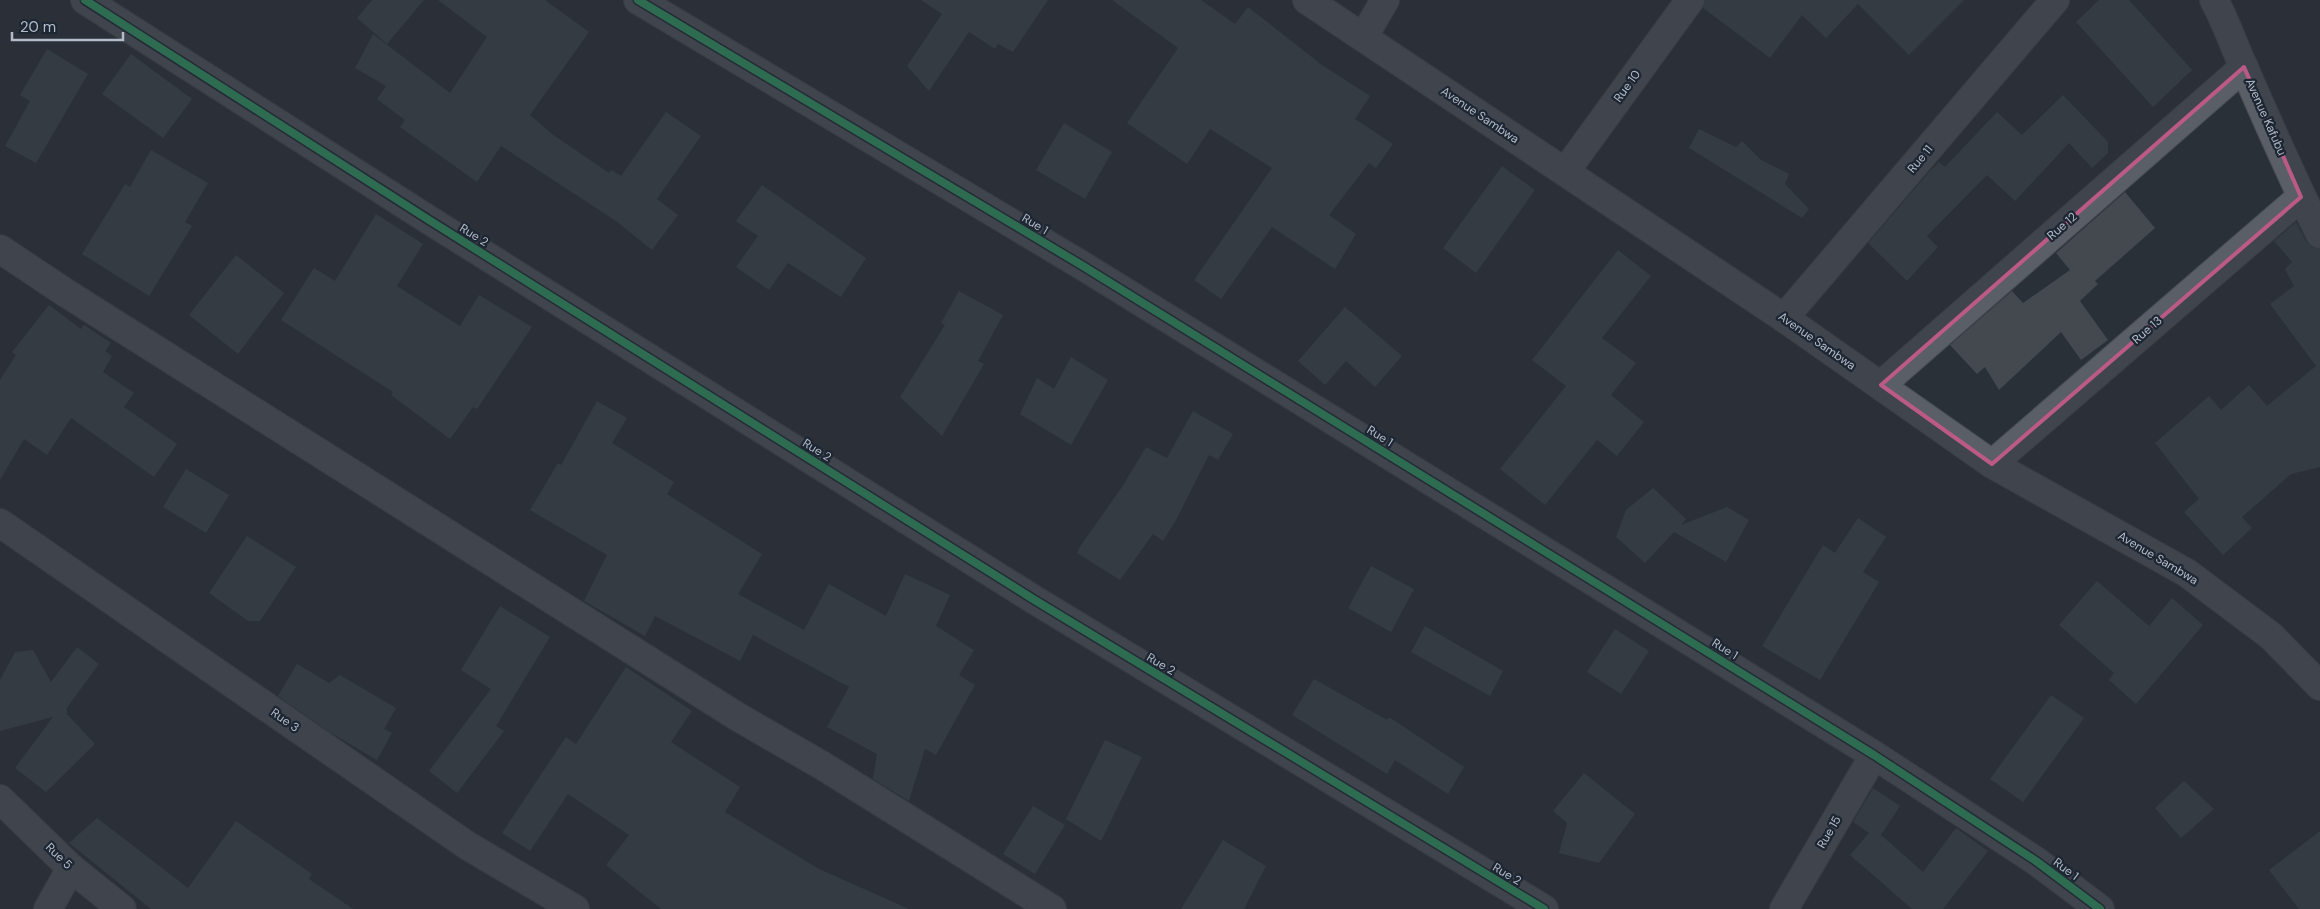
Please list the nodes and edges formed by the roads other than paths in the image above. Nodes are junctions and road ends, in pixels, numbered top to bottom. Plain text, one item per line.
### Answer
1 (85, 0) edge
2 (638, 0) edge
3 (1307, 0) edge
4 (1385, 0) edge
5 (1690, 0) edge
6 (2055, 0) edge
7 (2214, 0) edge
8 (1364, 36) junction
9 (2244, 67) junction
10 (1565, 172) junction
11 (2301, 197) junction
12 (2320, 234) edge
13 (0, 248) edge
14 (1784, 318) junction
15 (1881, 385) junction
16 (1992, 464) junction
17 (0, 523) edge
18 (2320, 686) edge
19 (1874, 755) junction
20 (0, 799) edge
21 (70, 868) junction
22 (48, 909) edge
23 (122, 909) edge
24 (575, 909) edge
25 (1052, 909) edge
26 (1544, 909) edge
27 (1784, 909) edge
28 (2100, 909) edge

1 - 26 street, Rue 2
2 - 19 street, Rue 1
3 - 8 street, Avenue Sambwa
4 - 8 street
5 - 10 street, Rue 10
6 - 14 street, Rue 11
7 - 9 street, Avenue Kafubu
8 - 10 street, Avenue Sambwa
9 - 11 street, Avenue Kafubu
9 - 15 street, Rue 12
10 - 14 street, Avenue Sambwa
11 - 12 street, Avenue Kafubu
11 - 16 street, Rue 13
13 - 25 street
14 - 15 street, Avenue Sambwa
15 - 16 street, Avenue Sambwa
16 - 18 street, Avenue Sambwa
17 - 24 street, Rue 3
19 - 27 street, Rue 15
19 - 28 street, Rue 1
20 - 21 street, Rue 5
21 - 22 street
21 - 23 street, Rue 5

